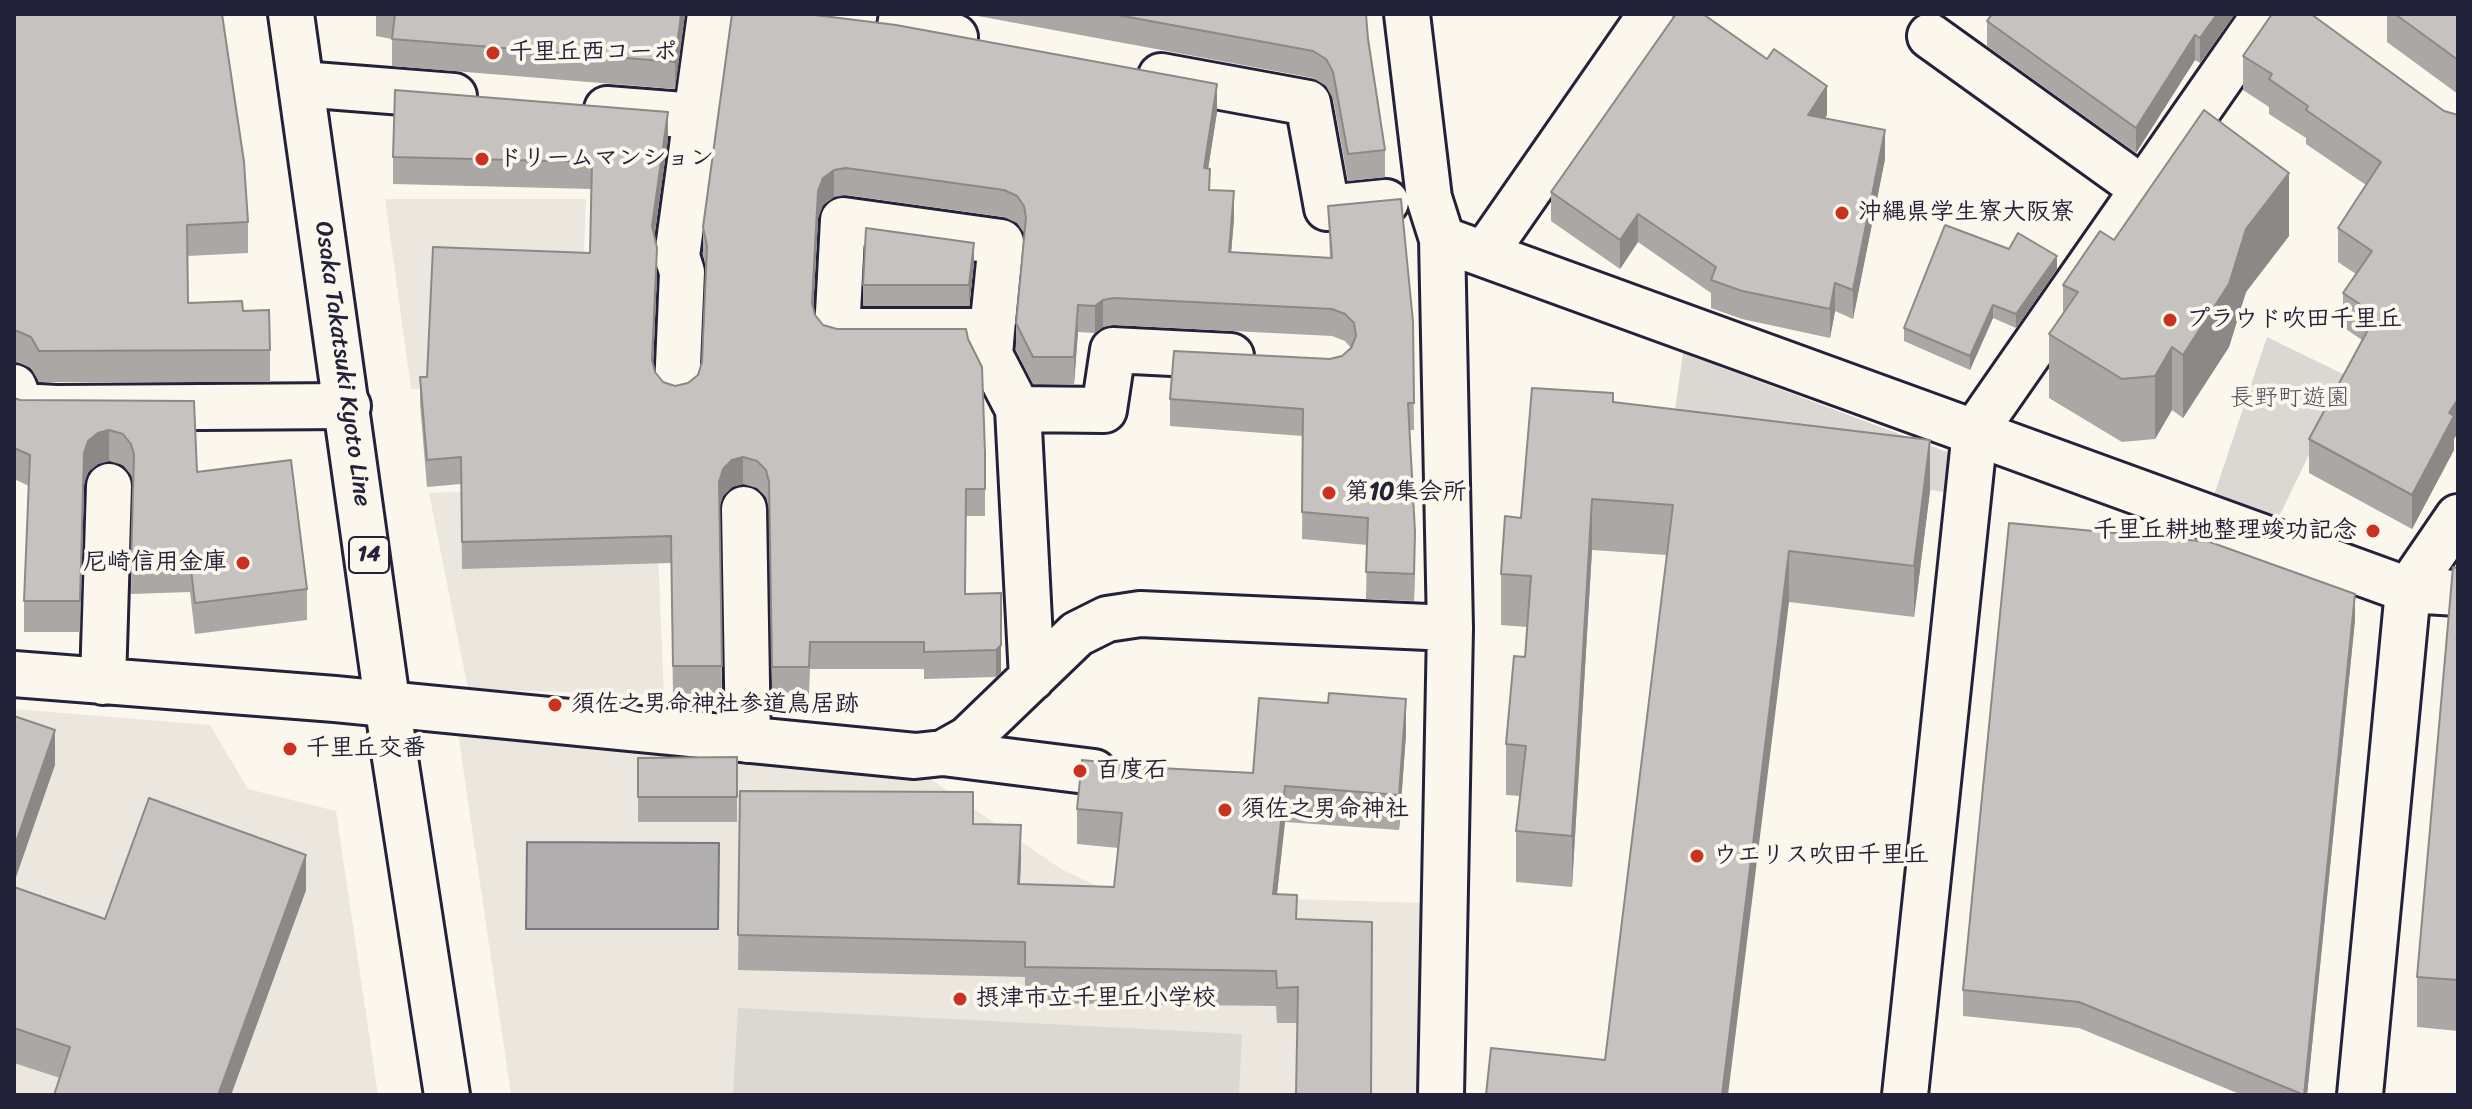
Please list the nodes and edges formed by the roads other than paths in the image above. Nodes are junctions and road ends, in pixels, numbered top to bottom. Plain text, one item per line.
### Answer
1 (291, 14) edge
2 (710, 14) edge
3 (1407, 14) edge
4 (1651, 14) edge
5 (2265, 14) edge
6 (901, 21) edge
7 (854, 22) edge
8 (1930, 36) dead end
9 (994, 45) edge
10 (1119, 68) edge
11 (301, 84) junction
12 (493, 99) edge
13 (571, 106) edge
14 (696, 116) junction
15 (2143, 189) junction
16 (1436, 218) junction
17 (1485, 253) junction
18 (992, 331) dead end
19 (1269, 358) edge
20 (14, 387) edge
21 (677, 388) edge
22 (348, 406) junction
23 (1018, 409) junction
24 (1975, 431) junction
25 (109, 486) dead end
26 (744, 509) dead end
27 (2458, 517) edge
28 (2408, 590) junction
29 (2458, 593) edge
30 (1450, 628) junction
31 (14, 674) edge
32 (1032, 678) junction
33 (103, 682) junction
34 (390, 706) junction
35 (748, 740) junction
36 (943, 753) junction
37 (1094, 772) edge
38 (447, 1095) edge
39 (1441, 1095) edge
40 (1905, 1095) edge
41 (2360, 1095) edge

1 - 11 street, Osaka Takatsuki Kyoto Line / 14
2 - 14 street
3 - 16 street
4 - 17 street
5 - 15 street
6 - 7 street
6 - 9 street
8 - 15 street
10 - 16 street
11 - 12 street
11 - 22 street, Osaka Takatsuki Kyoto Line / 14
13 - 14 street
14 - 21 street
15 - 24 street
16 - 17 street
16 - 30 street
17 - 24 street
18 - 23 street
19 - 23 street
20 - 22 street
22 - 34 street, Osaka Takatsuki Kyoto Line / 14
23 - 32 street
24 - 28 street
24 - 40 street
25 - 33 street
26 - 35 street
27 - 28 street
28 - 29 street
28 - 41 street
30 - 32 street
30 - 39 street
31 - 33 street
32 - 36 street
33 - 34 street
34 - 35 street
34 - 38 street, Osaka Takatsuki Kyoto Line / 14
35 - 36 street
36 - 37 street

